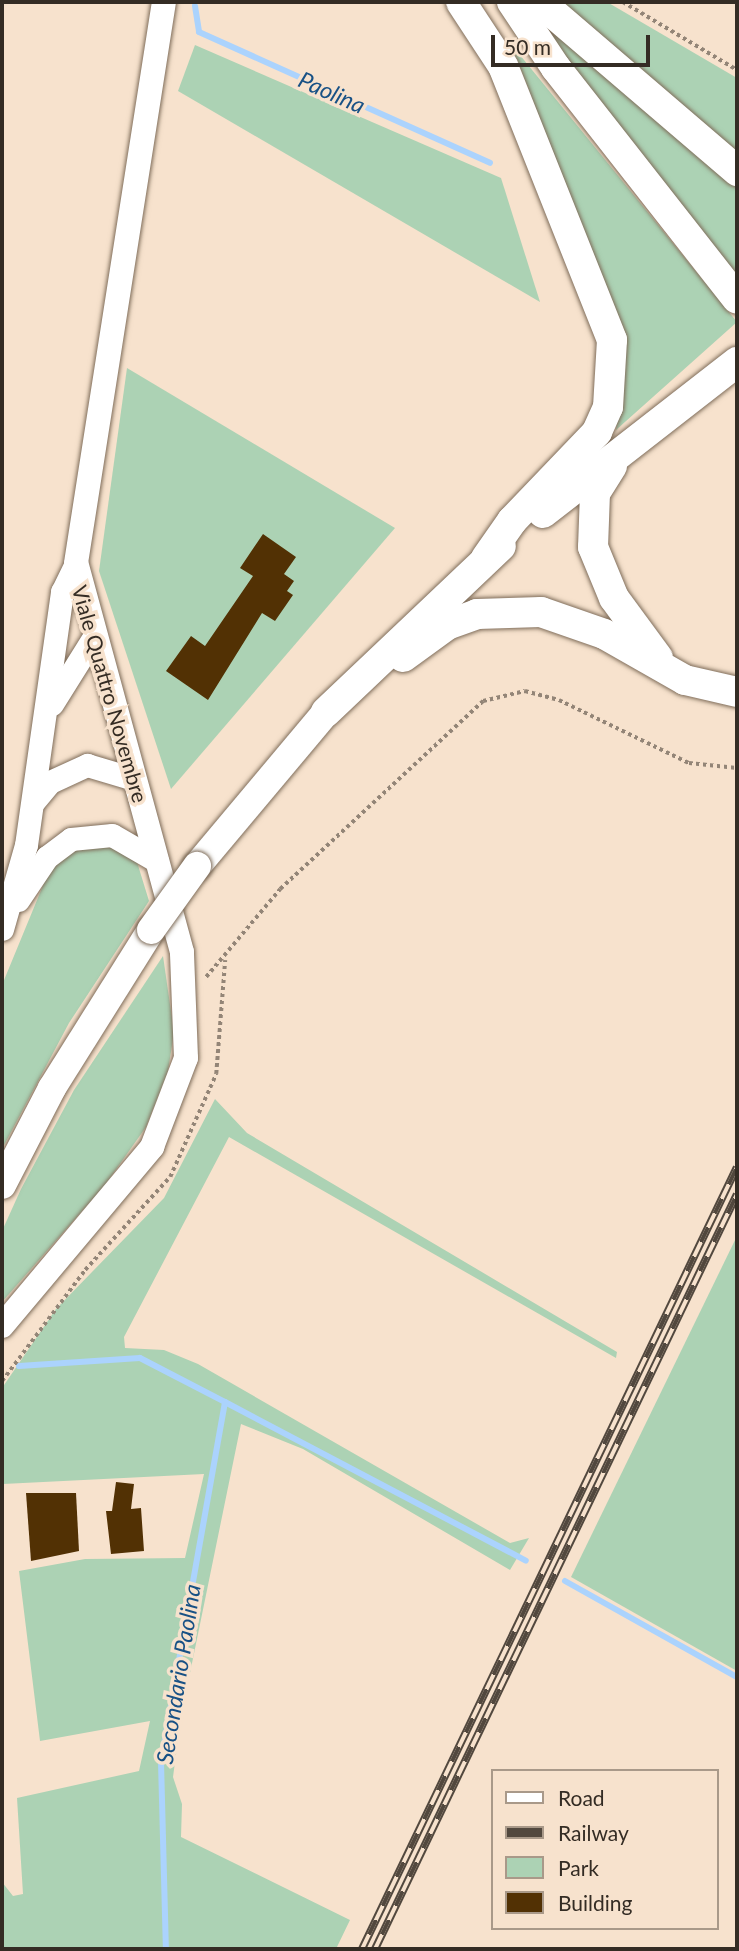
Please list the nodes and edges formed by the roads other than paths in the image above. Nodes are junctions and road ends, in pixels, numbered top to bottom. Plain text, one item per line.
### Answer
1 (164, 2) edge
2 (461, 2) edge
3 (492, 2) edge
4 (512, 2) edge
5 (540, 2) edge
6 (556, 68) junction
7 (737, 171) edge
8 (737, 299) edge
9 (737, 362) edge
10 (633, 442) junction
11 (486, 558) junction
12 (76, 563) junction
13 (92, 640) junction
14 (667, 669) junction
15 (737, 692) edge
16 (326, 712) junction
17 (45, 719) junction
18 (134, 779) junction
19 (34, 801) junction
20 (157, 861) junction
21 (3, 925) edge
22 (2, 1185) edge
23 (2, 1326) edge

1 - 12 main road, Viale Quattro Novembre
2 - 11 highway
3 - 6 highway
4 - 6 highway
5 - 7 highway
6 - 8 highway
9 - 10 highway
10 - 11 highway
10 - 14 highway
11 - 16 highway
12 - 13 main road, Viale Quattro Novembre
12 - 17 street
13 - 17 street
13 - 18 main road, Viale Quattro Novembre
14 - 15 highway
14 - 16 highway
16 - 22 main road, bridge
17 - 19 street
18 - 19 street
18 - 20 main road, Viale Quattro Novembre
19 - 21 street
20 - 21 street
20 - 23 main road, Viale Quattro Novembre

